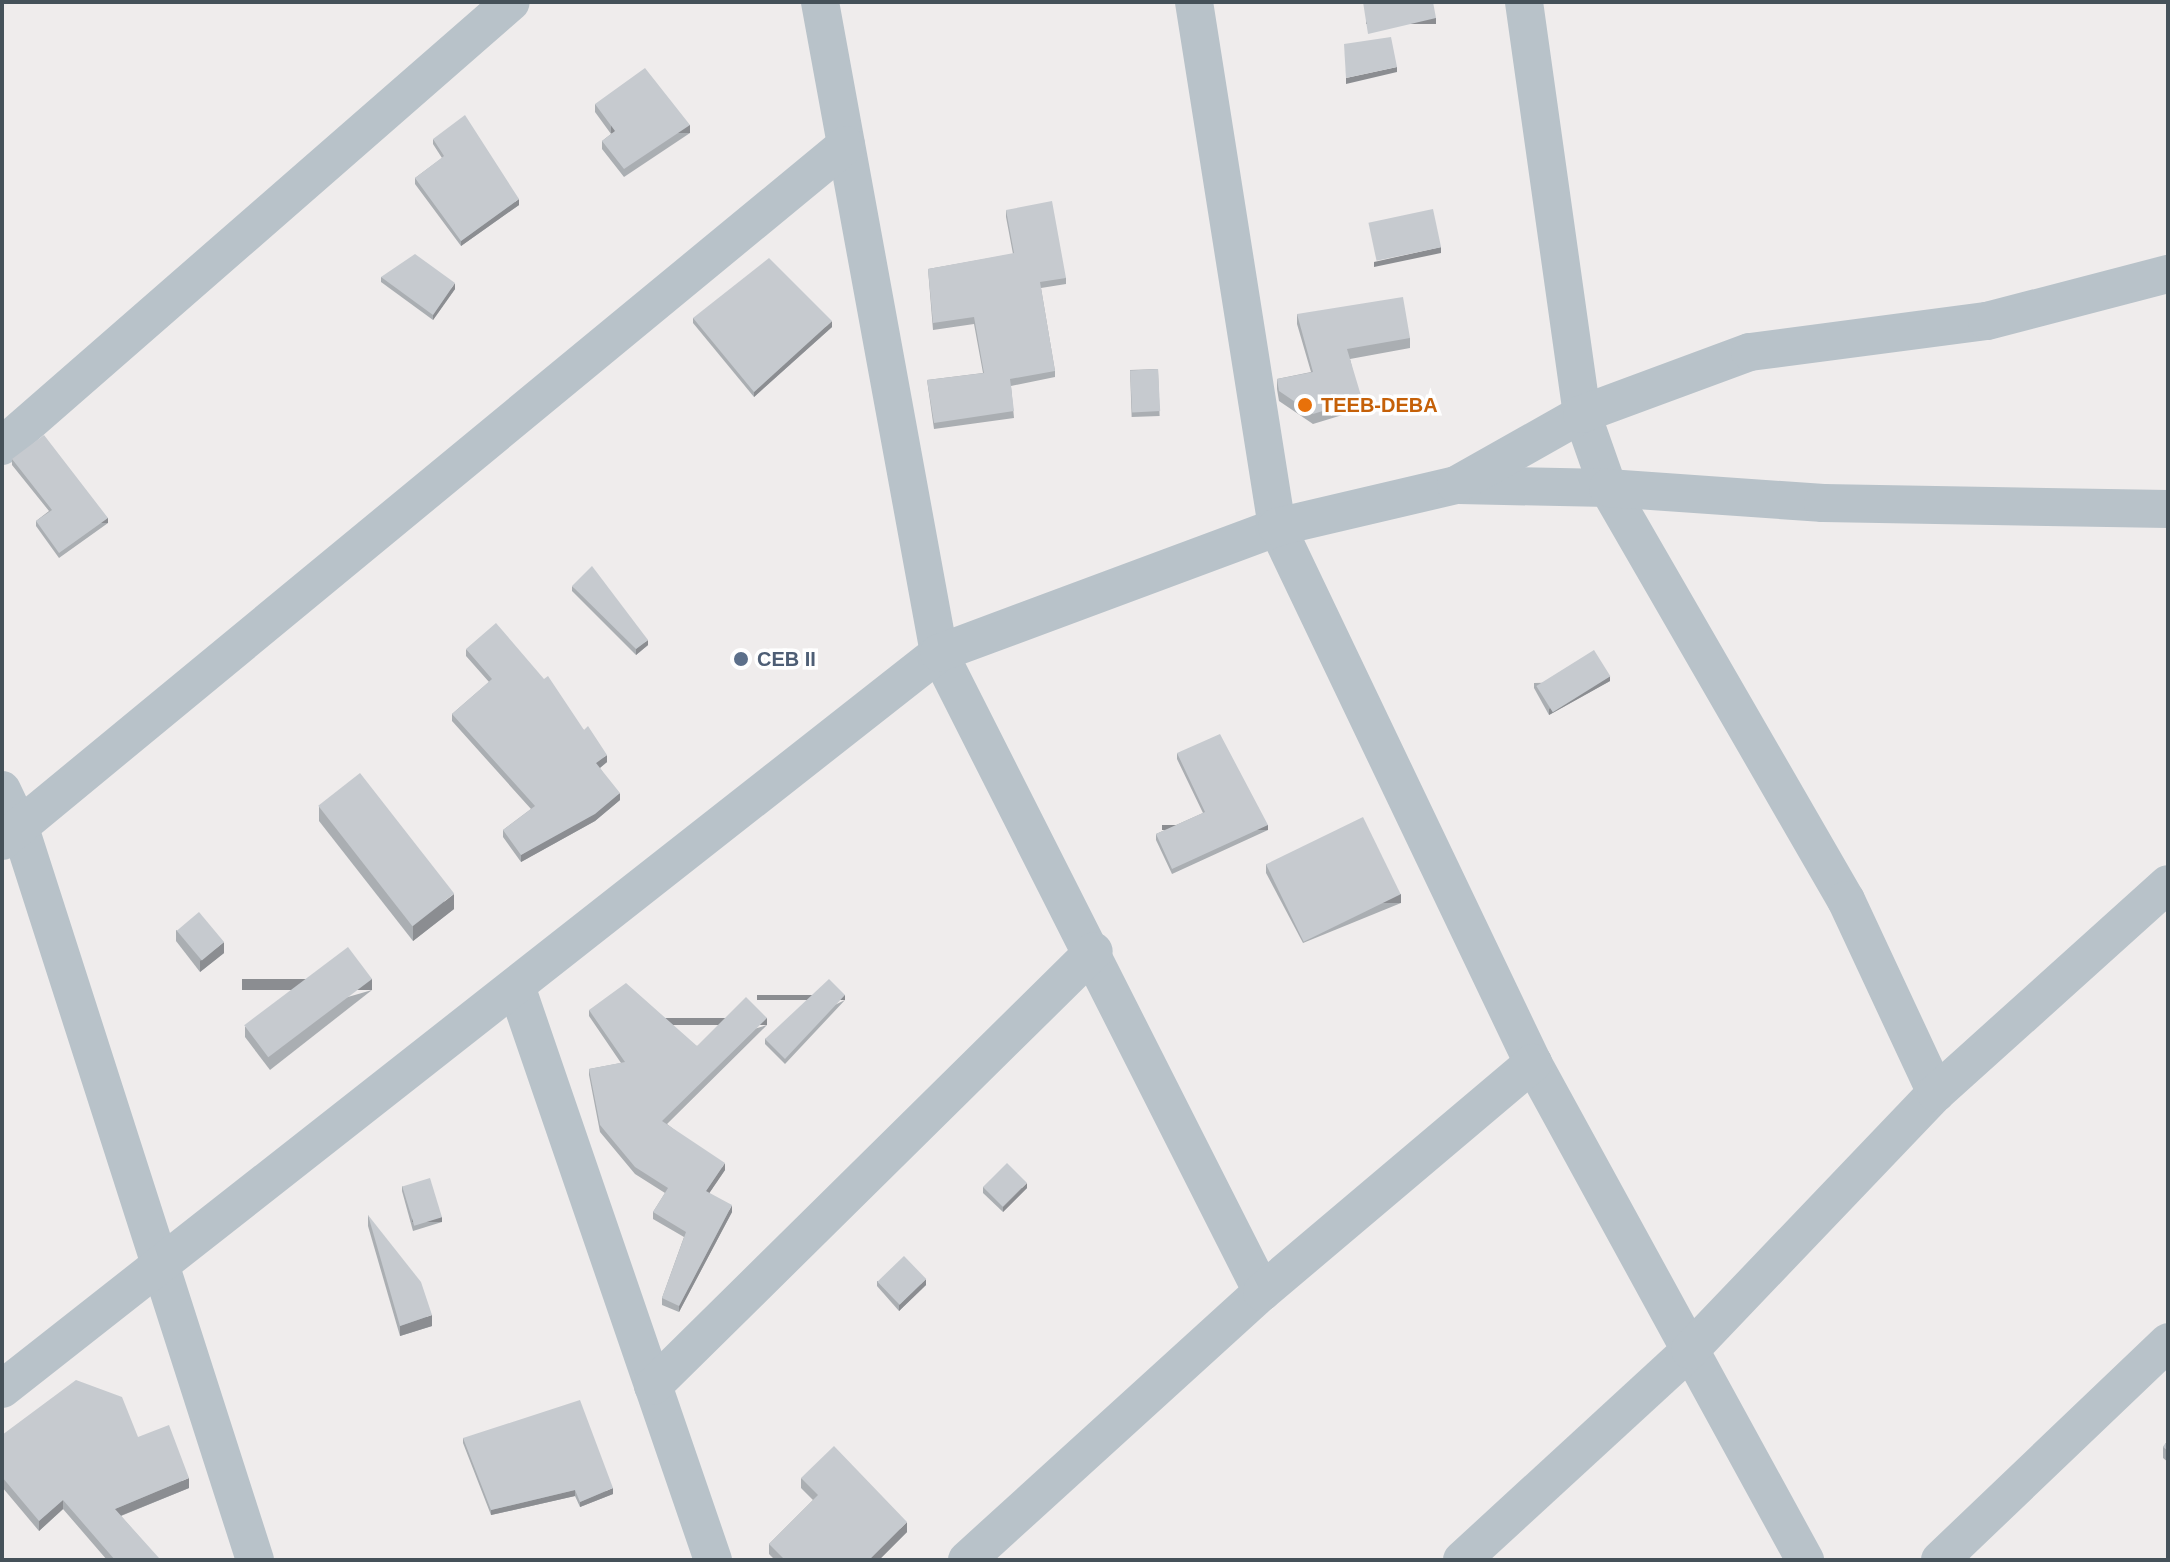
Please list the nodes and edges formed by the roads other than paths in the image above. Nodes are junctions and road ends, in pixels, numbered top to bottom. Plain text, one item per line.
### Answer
1 (509, 2) edge
2 (820, 2) edge
3 (1194, 2) edge
4 (1524, 2) edge
5 (846, 145) junction
6 (2168, 274) edge
7 (1582, 414) junction
8 (2, 446) edge
9 (1456, 485) junction
10 (1608, 488) junction
11 (2168, 509) edge
12 (1277, 527) junction
13 (939, 653) junction
14 (2, 790) edge
15 (11, 834) edge
16 (2168, 884) edge
17 (1094, 951) junction
18 (516, 986) junction
19 (1533, 1063) junction
20 (1936, 1093) junction
21 (160, 1266) junction
22 (1262, 1292) junction
23 (2168, 1342) edge
24 (1690, 1350) junction
25 (653, 1386) junction
26 (2, 1389) edge
27 (255, 1560) edge
28 (713, 1560) edge
29 (967, 1560) edge
30 (1462, 1560) edge
31 (1805, 1560) edge
32 (1940, 1560) edge

1 - 8 street
2 - 5 street
3 - 12 street
4 - 7 street
5 - 13 street
5 - 15 street
6 - 7 street
7 - 9 street
7 - 10 street
9 - 10 street
9 - 12 street
10 - 11 street
10 - 20 street
12 - 13 street
12 - 19 street
13 - 17 street
13 - 18 street
14 - 15 street
15 - 21 street
16 - 20 street
17 - 22 street
17 - 25 street
18 - 21 street
18 - 25 street
19 - 22 street
19 - 24 street
20 - 24 street
21 - 26 street
21 - 27 street
22 - 29 street
23 - 32 street
24 - 30 street
24 - 31 street
25 - 28 street

